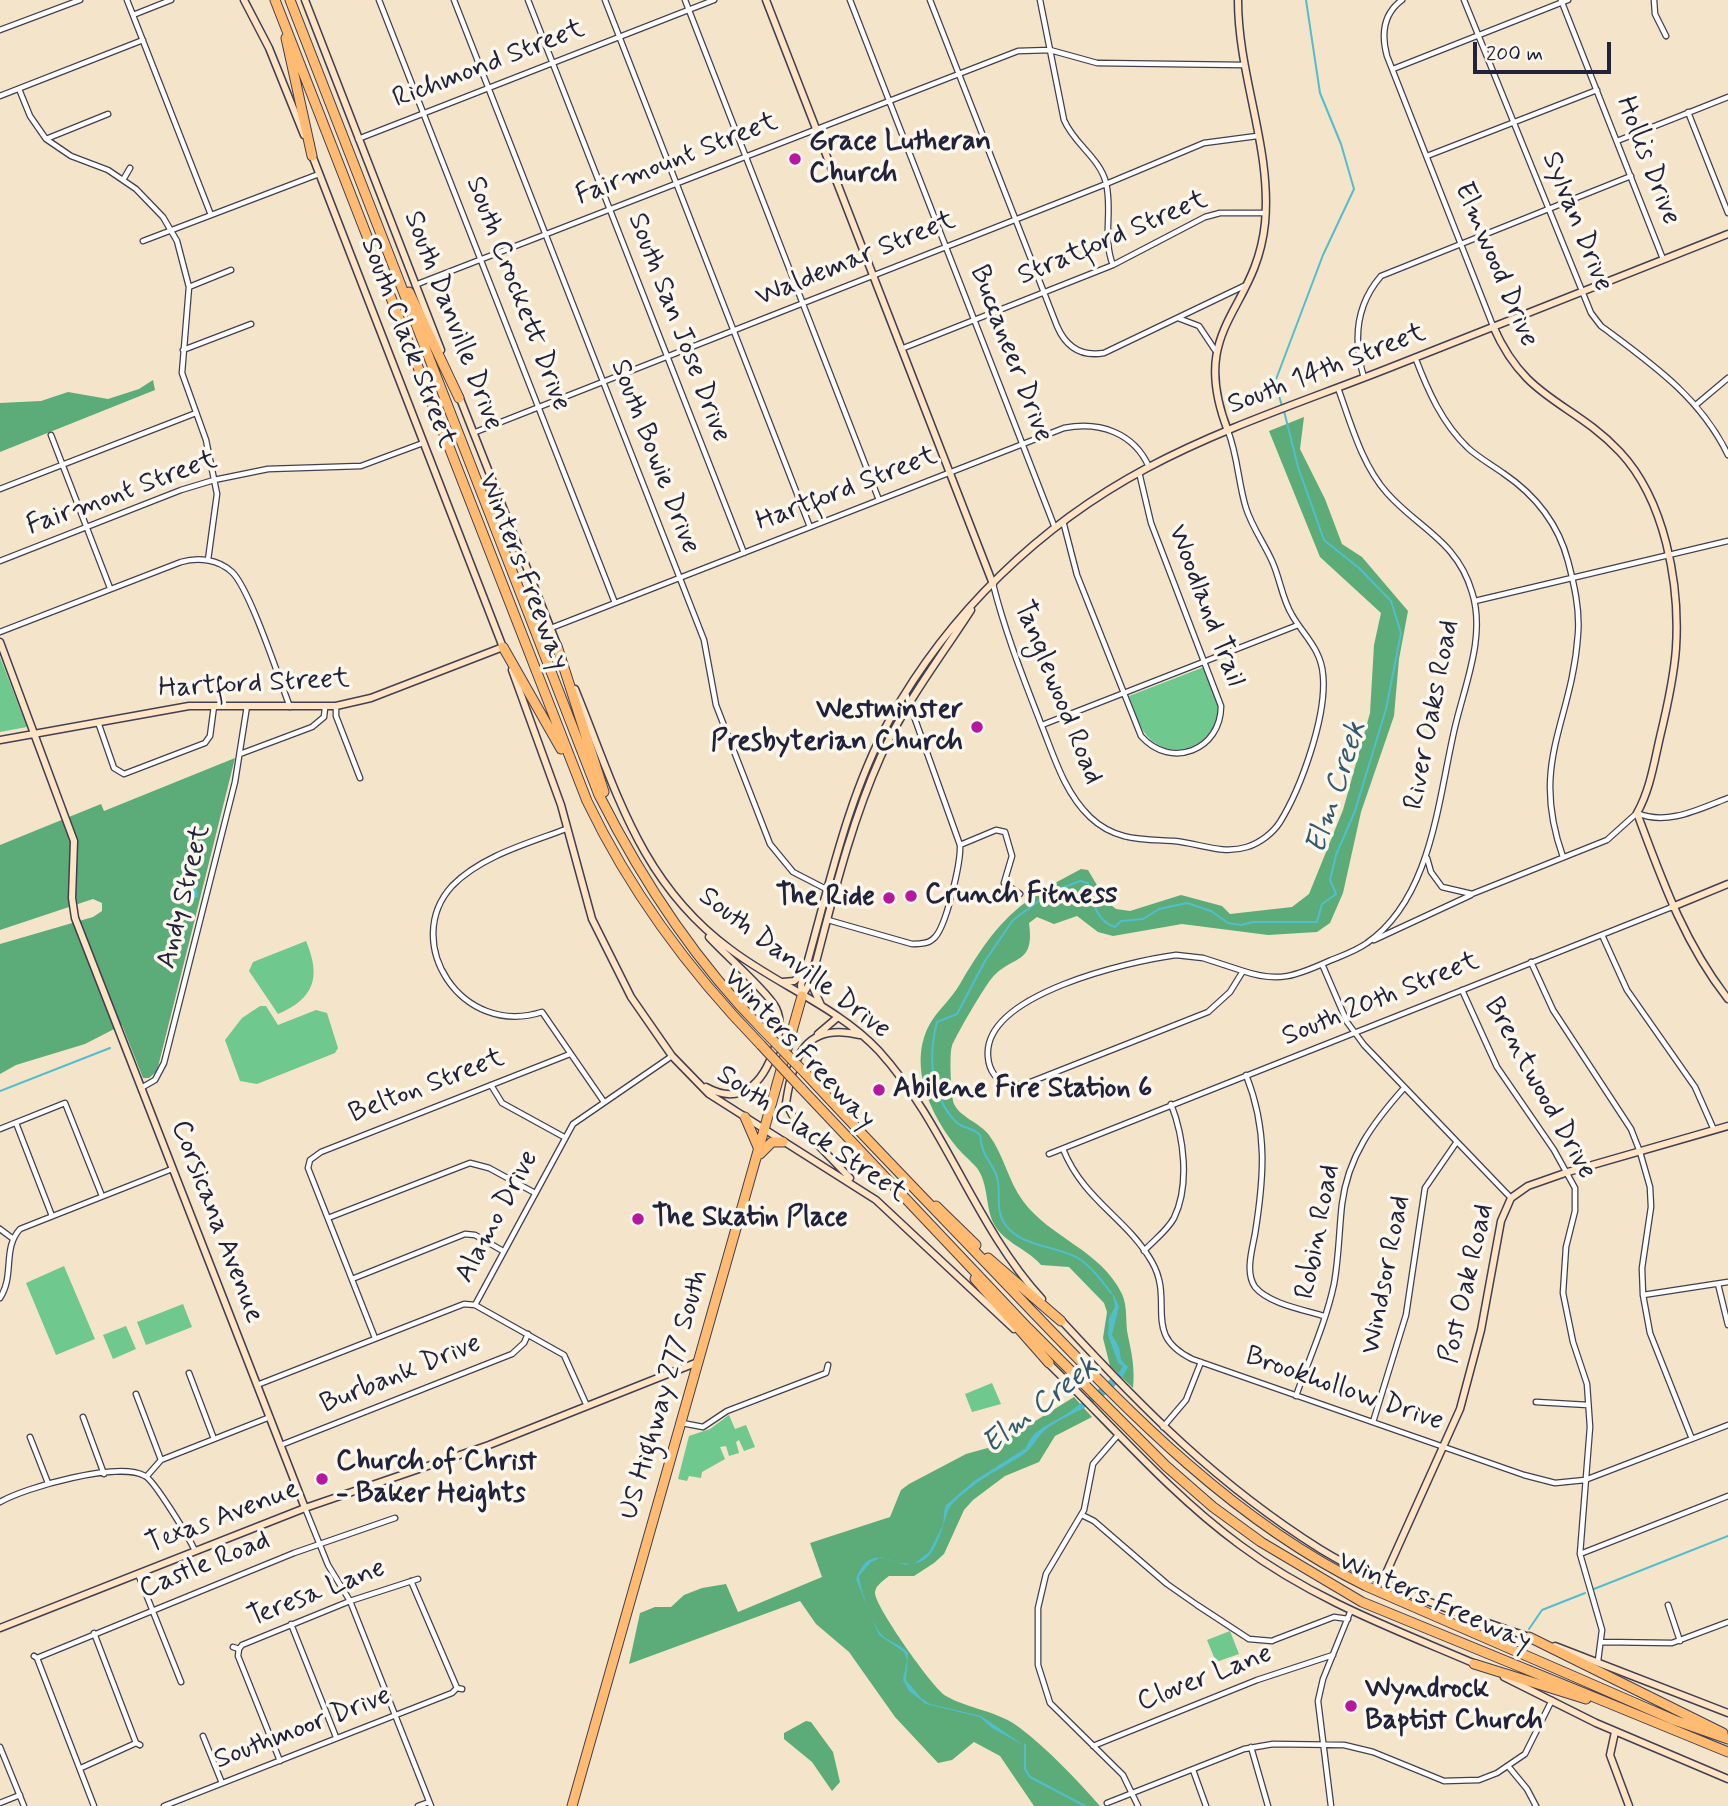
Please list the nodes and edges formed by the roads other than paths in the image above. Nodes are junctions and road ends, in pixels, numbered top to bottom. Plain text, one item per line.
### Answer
1 (80, 0) edge
2 (127, 0) edge
3 (171, 0) edge
4 (244, 0) edge
5 (274, 0) edge
6 (290, 0) edge
7 (304, 0) edge
8 (379, 0) edge
9 (454, 0) edge
10 (528, 0) edge
11 (605, 0) edge
12 (685, 0) edge
13 (714, 0) edge
14 (766, 0) edge
15 (850, 0) edge
16 (930, 0) edge
17 (1040, 0) edge
18 (1238, 0) edge
19 (1402, 0) edge
20 (1464, 0) edge
21 (1654, 0) edge
22 (1564, 1) edge
23 (688, 10) junction
24 (133, 15) junction
25 (0, 30) edge
26 (1478, 35) junction
27 (1666, 36) dead end
28 (619, 37) junction
29 (142, 40) junction
30 (1050, 50) junction
31 (553, 63) junction
32 (1242, 65) junction
33 (1392, 69) junction
34 (958, 73) junction
35 (19, 89) junction
36 (488, 89) junction
37 (1597, 90) junction
38 (0, 96) edge
39 (1728, 97) edge
40 (888, 100) junction
41 (1688, 112) junction
42 (108, 114) dead end
43 (424, 114) junction
44 (1513, 123) junction
45 (816, 129) junction
46 (1257, 136) junction
47 (46, 139) junction
48 (358, 139) junction
49 (1617, 141) junction
50 (312, 156) junction
51 (745, 156) junction
52 (1427, 156) junction
53 (130, 168) dead end
54 (319, 174) junction
55 (1631, 176) junction
56 (123, 180) junction
57 (676, 183) junction
58 (1106, 184) junction
59 (1547, 208) junction
60 (609, 209) junction
61 (1266, 213) junction
62 (1728, 213) edge
63 (211, 215) junction
64 (1015, 219) junction
65 (378, 225) junction
66 (172, 231) junction
67 (545, 234) junction
68 (1728, 234) edge
69 (143, 242) dead end
70 (1460, 242) junction
71 (946, 247) junction
72 (1663, 259) junction
73 (480, 260) junction
74 (1113, 265) junction
75 (231, 270) dead end
76 (873, 275) junction
77 (415, 285) junction
78 (189, 286) junction
79 (1244, 286) junction
80 (1580, 292) junction
81 (1045, 293) junction
82 (803, 303) junction
83 (1177, 318) junction
84 (974, 320) junction
85 (251, 324) dead end
86 (1493, 326) junction
87 (734, 331) junction
88 (901, 349) junction
89 (1215, 350) junction
90 (182, 351) junction
91 (667, 356) junction
92 (1415, 358) junction
93 (1364, 378) junction
94 (1728, 378) edge
95 (603, 382) junction
96 (1338, 388) junction
97 (459, 398) junction
98 (1697, 404) junction
99 (538, 407) junction
100 (197, 412) junction
101 (1228, 431) junction
102 (472, 433) junction
103 (51, 435) dead end
104 (424, 443) junction
105 (1022, 444) junction
106 (1728, 455) edge
107 (62, 464) junction
108 (1149, 467) junction
109 (1139, 472) junction
110 (950, 473) junction
111 (214, 480) junction
112 (0, 489) edge
113 (879, 500) junction
114 (1063, 521) junction
115 (86, 527) junction
116 (810, 527) junction
117 (1055, 528) junction
118 (1728, 541) edge
119 (744, 553) junction
120 (1667, 555) junction
121 (208, 560) junction
122 (0, 561) edge
123 (679, 578) junction
124 (1572, 579) junction
125 (993, 584) junction
126 (110, 588) junction
127 (1475, 601) junction
128 (615, 603) junction
129 (975, 603) junction
130 (956, 619) junction
131 (1298, 625) junction
132 (550, 628) junction
133 (959, 628) junction
134 (0, 632) edge
135 (0, 642) edge
136 (557, 646) junction
137 (503, 647) junction
138 (1207, 662) junction
139 (905, 693) junction
140 (1122, 694) junction
141 (909, 703) junction
142 (214, 705) junction
143 (247, 705) junction
144 (336, 706) junction
145 (290, 708) junction
146 (325, 708) junction
147 (98, 721) junction
148 (1042, 725) junction
149 (35, 734) junction
150 (0, 740) edge
151 (240, 754) junction
152 (359, 778) dead end
153 (1728, 797) edge
154 (591, 809) junction
155 (1637, 813) junction
156 (615, 827) junction
157 (566, 829) junction
158 (960, 845) junction
159 (1426, 854) junction
160 (1563, 857) junction
161 (1728, 884) edge
162 (828, 890) junction
163 (1020, 894) dead end
164 (1472, 894) junction
165 (832, 907) junction
166 (1672, 907) junction
167 (828, 920) junction
168 (699, 926) junction
169 (1602, 935) junction
170 (1366, 944) junction
171 (1531, 962) junction
172 (1322, 964) junction
173 (805, 971) junction
174 (1243, 971) junction
175 (811, 981) junction
176 (780, 982) junction
177 (1462, 990) junction
178 (802, 996) junction
179 (1728, 999) edge
180 (822, 1007) junction
181 (838, 1017) junction
182 (1355, 1033) junction
183 (817, 1034) junction
184 (861, 1035) junction
185 (570, 1054) junction
186 (672, 1056) junction
187 (1246, 1076) junction
188 (695, 1082) junction
189 (491, 1085) junction
190 (141, 1088) junction
191 (1404, 1088) junction
192 (604, 1102) junction
193 (1171, 1104) junction
194 (745, 1117) junction
195 (16, 1123) junction
196 (1728, 1126) edge
197 (0, 1129) edge
198 (764, 1129) junction
199 (1714, 1130) junction
200 (564, 1138) junction
201 (783, 1142) junction
202 (1457, 1143) junction
203 (1063, 1149) junction
204 (1640, 1152) junction
205 (757, 1153) junction
206 (1049, 1154) dead end
207 (172, 1169) junction
208 (1568, 1172) junction
209 (901, 1177) junction
210 (855, 1184) junction
211 (535, 1193) junction
212 (102, 1196) junction
213 (1511, 1198) junction
214 (912, 1206) junction
215 (52, 1216) junction
216 (328, 1218) junction
217 (0, 1229) edge
218 (12, 1238) junction
219 (503, 1251) junction
220 (1144, 1251) junction
221 (352, 1279) junction
222 (1728, 1282) edge
223 (1718, 1284) junction
224 (1643, 1295) junction
225 (0, 1298) edge
226 (475, 1305) junction
227 (1324, 1316) junction
228 (1061, 1321) junction
229 (1728, 1325) edge
230 (528, 1334) junction
231 (375, 1338) junction
232 (699, 1362) junction
233 (1201, 1362) junction
234 (1049, 1363) junction
235 (828, 1365) dead end
236 (189, 1373) dead end
237 (257, 1385) junction
238 (136, 1394) dead end
239 (1296, 1396) junction
240 (1536, 1402) dead end
241 (1588, 1405) junction
242 (587, 1406) junction
243 (83, 1417) dead end
244 (270, 1417) junction
245 (1373, 1422) junction
246 (681, 1423) junction
247 (1728, 1425) edge
248 (1162, 1428) junction
249 (1118, 1435) junction
250 (30, 1437) dead end
251 (214, 1439) junction
252 (1692, 1439) junction
253 (281, 1445) junction
254 (1445, 1447) junction
255 (161, 1460) junction
256 (104, 1474) junction
257 (147, 1476) junction
258 (1585, 1480) junction
259 (48, 1483) junction
260 (1728, 1496) edge
261 (0, 1502) edge
262 (305, 1508) junction
263 (1082, 1515) junction
264 (395, 1518) dead end
265 (318, 1545) junction
266 (195, 1551) junction
267 (1580, 1554) junction
268 (138, 1573) junction
269 (418, 1579) dead end
270 (1384, 1580) junction
271 (411, 1581) junction
272 (350, 1601) junction
273 (1668, 1605) dead end
274 (152, 1610) junction
275 (1351, 1611) junction
276 (1348, 1619) junction
277 (1728, 1622) edge
278 (291, 1624) junction
279 (0, 1628) edge
280 (94, 1633) junction
281 (1529, 1637) junction
282 (1680, 1641) junction
283 (1602, 1642) junction
284 (233, 1647) dead end
285 (239, 1649) junction
286 (1333, 1655) junction
287 (1598, 1661) junction
288 (1474, 1664) junction
289 (181, 1682) dead end
290 (1552, 1700) junction
291 (1728, 1713) edge
292 (395, 1715) junction
293 (1666, 1727) junction
294 (1615, 1732) junction
295 (203, 1736) dead end
296 (336, 1737) junction
297 (1728, 1737) edge
298 (1323, 1745) junction
299 (1093, 1746) junction
300 (0, 1747) edge
301 (1251, 1747) junction
302 (1728, 1752) edge
303 (280, 1760) junction
304 (1508, 1766) junction
305 (81, 1768) junction
306 (1193, 1770) junction
307 (1728, 1779) edge
308 (222, 1783) junction
309 (1133, 1793) junction
310 (20, 1795) junction
311 (0, 1803) edge
312 (1107, 1803) dead end
313 (430, 1804) edge
314 (24, 1806) edge
315 (94, 1806) edge
316 (164, 1806) edge
317 (418, 1806) edge
318 (572, 1806) edge
319 (1138, 1806) edge
320 (1206, 1806) edge
321 (1268, 1806) edge
322 (1331, 1806) edge
323 (1536, 1806) edge
324 (1629, 1806) edge

1 - 25 street
2 - 24 street
3 - 24 street
4 - 50 main road, South Clack Street
5 - 50 highway
5 - 154 highway, Winters Freeway
6 - 65 highway, Winters Freeway
7 - 48 main road, South Danville Drive
8 - 43 street, South Crockett Drive
9 - 36 street, South Bowie Drive
10 - 31 street, South San Jose Drive
11 - 28 street
12 - 23 street
13 - 23 street, Richmond Street
14 - 45 main road
15 - 40 street, Buccaneer Drive
16 - 34 street
17 - 30 street
18 - 32 main road
19 - 33 street, Elmwood Drive
20 - 26 street, Sylvan Drive
21 - 27 street
22 - 26 street
22 - 37 street, Hollis Drive
23 - 28 street, Richmond Street
23 - 51 street
24 - 29 street
26 - 33 street
26 - 44 street, Sylvan Drive
28 - 31 street, Richmond Street
28 - 57 street
29 - 35 street
29 - 63 street
30 - 32 street, Fairmount Street
30 - 34 street, Fairmount Street
30 - 58 street
31 - 36 street, Richmond Street
31 - 60 street, South San Jose Drive
32 - 46 main road
33 - 52 street, Elmwood Drive
34 - 40 street, Fairmount Street
34 - 64 street
35 - 38 street
35 - 47 street
36 - 43 street, Richmond Street
36 - 67 street, South Bowie Drive
37 - 44 street
37 - 49 street, Hollis Drive
39 - 41 street
40 - 45 street, Fairmount Street
40 - 71 street, Buccaneer Drive
41 - 49 street
41 - 62 street
42 - 47 street
43 - 48 street, Richmond Street
43 - 73 street, South Crockett Drive
44 - 52 street
44 - 59 street, Sylvan Drive
45 - 51 street, Fairmount Street
45 - 76 main road
46 - 58 street, Waldemar Street
46 - 61 main road
47 - 56 street
48 - 77 main road, South Danville Drive
49 - 55 street, Hollis Drive
50 - 54 main road, South Clack Street
51 - 57 street, Fairmount Street
51 - 82 street
52 - 70 street, Elmwood Drive
53 - 56 street
54 - 63 street
54 - 104 main road, South Clack Street
55 - 59 street
55 - 72 street, Hollis Drive
56 - 66 street
57 - 60 street, Fairmount Street
57 - 87 street
58 - 64 street, Waldemar Street
58 - 74 street
59 - 70 street
59 - 80 street, Sylvan Drive
60 - 67 street, Fairmount Street
60 - 91 street, South San Jose Drive
61 - 74 street, Stratford Street
61 - 79 main road
63 - 66 street
64 - 71 street, Waldemar Street
64 - 81 street
65 - 97 highway
65 - 156 highway, Winters Freeway
66 - 69 street
66 - 78 street
67 - 73 street, Fairmount Street
67 - 95 street, South Bowie Drive
68 - 72 main road, South 14th Street
70 - 86 street, Elmwood Drive
70 - 93 street
71 - 76 street, Waldemar Street
71 - 84 street, Buccaneer Drive
72 - 80 main road, South 14th Street
73 - 77 street, Fairmount Street
73 - 99 street, South Crockett Drive
74 - 81 street, Stratford Street
75 - 78 street
76 - 82 street, Waldemar Street
76 - 88 main road
77 - 97 main road, South Danville Drive
78 - 90 street
79 - 83 street
79 - 89 main road
80 - 86 main road, South 14th Street
80 - 98 street, Sylvan Drive
81 - 83 street
81 - 84 street, Stratford Street
82 - 87 street, Waldemar Street
82 - 113 street
83 - 89 street
84 - 88 street, Stratford Street
84 - 105 street, Buccaneer Drive
85 - 90 street
86 - 92 main road, South 14th Street
86 - 120 main road, Elmwood Drive
87 - 91 street, Waldemar Street
87 - 116 street
88 - 110 main road
89 - 101 main road
90 - 100 street
91 - 95 street, Waldemar Street
91 - 119 street, South San Jose Drive
92 - 93 main road, South 14th Street
92 - 124 street
93 - 96 main road, South 14th Street
94 - 98 street
95 - 99 street, Waldemar Street
95 - 123 street, South Bowie Drive
96 - 101 main road, South 14th Street
96 - 127 street, River Oaks Road
97 - 102 main road, South Danville Drive
98 - 106 street, Sylvan Drive
99 - 102 street, Waldemar Street
99 - 128 street, South Crockett Drive
100 - 107 street
100 - 111 street
101 - 108 main road, South 14th Street
101 - 131 street, Tanglewood Road
102 - 132 main road, South Danville Drive
103 - 107 street
104 - 111 street, Fairmont Street
104 - 137 main road, South Clack Street
105 - 108 street, Hartford Street
105 - 110 street, Hartford Street
105 - 117 street, Buccaneer Drive
107 - 112 street
107 - 115 street
108 - 109 main road, South 14th Street
109 - 114 main road, South 14th Street
109 - 138 street, Woodland Trail
110 - 113 street, Hartford Street
110 - 125 main road
111 - 115 street, Fairmont Street
111 - 121 street
113 - 116 street, Hartford Street
114 - 117 main road, South 14th Street
114 - 140 street, Woodland Trail
115 - 122 street, Fairmont Street
115 - 126 street
116 - 119 street, Hartford Street
117 - 125 main road, South 14th Street
118 - 120 street
119 - 123 street, Hartford Street
120 - 124 street
120 - 155 main road, Elmwood Drive
121 - 126 street
121 - 145 street
123 - 128 street, Hartford Street
123 - 162 street, South Bowie Drive
124 - 127 street
124 - 160 street
125 - 129 main road, South 14th Street
125 - 148 street, Tanglewood Road
126 - 134 street
127 - 159 street, River Oaks Road
128 - 132 street, Hartford Street
129 - 130 main road, South 14th Street
129 - 133 main road, South 14th Street
130 - 133 main road
130 - 139 main road, South 14th Street
131 - 138 street
131 - 148 street, Tanglewood Road
132 - 136 main road, South Danville Drive
133 - 141 main road, South 14th Street
135 - 149 main road, Corsicana Avenue
136 - 156 highway
136 - 168 main road, South Danville Drive
137 - 144 main road, Hartford Street
137 - 154 highway
137 - 157 main road, South Clack Street
138 - 140 street
138 - 140 street, Woodland Trail
139 - 141 street
139 - 162 main road, South 14th Street
140 - 148 street
141 - 158 street
141 - 165 main road, South 14th Street
142 - 143 main road, Hartford Street
142 - 147 main road, Hartford Street
142 - 147 street
143 - 145 main road, Hartford Street
143 - 151 street, Andy Street
144 - 146 main road, Hartford Street
144 - 152 street
145 - 146 main road, Hartford Street
146 - 151 street
147 - 149 main road, Hartford Street
149 - 150 main road, Hartford Street
149 - 190 main road, Corsicana Avenue
151 - 190 street, Andy Street
153 - 155 street
154 - 214 highway, Winters Freeway, bridge
155 - 160 street, Elmwood Drive
155 - 166 main road
156 - 209 highway, Winters Freeway, bridge
157 - 185 street
157 - 186 main road, South Clack Street
158 - 163 street
158 - 167 street
159 - 164 street
159 - 170 street, River Oaks Road
160 - 164 street, Elmwood Drive
161 - 166 main road, South 20th Street
162 - 165 street
162 - 173 main road, South 14th Street
164 - 170 street, Elmwood Drive
165 - 167 main road, South 14th Street
166 - 169 street, South 20th Street
166 - 179 main road
167 - 175 main road, South 14th Street
168 - 176 main road, South Danville Drive
168 - 188 main road
169 - 171 street, South 20th Street
169 - 199 street
170 - 172 street, River Oaks Road
171 - 177 street, South 20th Street
171 - 204 street
172 - 174 street, River Oaks Road
172 - 182 street, Post Oak Road
173 - 176 main road
173 - 178 main road, South 14th Street
174 - 174 street, River Oaks Road
175 - 178 main road, South 14th Street
175 - 180 main road
176 - 178 main road, South Danville Drive
177 - 182 street, South 20th Street
177 - 208 street, Brentwood Drive
178 - 180 main road, South Danville Drive
178 - 198 highway, US Highway 277 South
180 - 181 main road, South Danville Drive
181 - 183 main road
181 - 184 main road, South Danville Drive
182 - 187 street, South 20th Street
182 - 191 street, Post Oak Road
183 - 184 main road
183 - 210 main road
184 - 228 main road, South Danville Drive
185 - 189 street, Belton Street
185 - 192 street
186 - 188 main road, South Clack Street
186 - 192 street, Alamo Drive
187 - 193 street, South 20th Street
187 - 227 street
188 - 194 main road, South Clack Street
189 - 200 street
189 - 216 street, Belton Street
190 - 207 main road, Corsicana Avenue
191 - 202 street, Post Oak Road
191 - 227 street, Robin Road
192 - 200 street, Alamo Drive
193 - 203 street, South 20th Street
193 - 220 street
194 - 198 main road, South Clack Street
194 - 205 highway
195 - 197 street
195 - 212 street
195 - 215 street
196 - 199 main road
198 - 201 main road, South Clack Street
198 - 205 highway, US Highway 277 South
199 - 204 main road
200 - 211 street, Alamo Drive
201 - 205 highway
201 - 210 main road, South Clack Street
202 - 213 street, Post Oak Road
202 - 245 street, Windsor Road
203 - 206 street, South 20th Street
203 - 220 street, Brookhollow Drive
204 - 208 main road
204 - 224 street
205 - 232 highway, US Highway 277 South
207 - 212 street
207 - 237 main road, Corsicana Avenue
208 - 213 main road
208 - 241 street, Brentwood Drive
209 - 228 highway
209 - 297 highway, Winters Freeway
210 - 234 main road, South Clack Street
211 - 216 street
211 - 219 street, Alamo Drive
212 - 215 street
213 - 254 main road, Post Oak Road
214 - 234 highway
214 - 293 highway, Winters Freeway
215 - 218 street
216 - 221 street
217 - 218 street
218 - 225 street
219 - 221 street
219 - 226 street, Alamo Drive
220 - 233 street, Brookhollow Drive
221 - 231 street
222 - 223 street
223 - 224 street
223 - 229 street
224 - 252 street
226 - 230 street
226 - 231 street, Alamo Drive
227 - 239 street, Robin Road
228 - 248 main road, South Danville Drive
230 - 242 street
230 - 253 street, Burbank Drive
231 - 237 street, Alamo Drive
232 - 242 main road, Texas Avenue
232 - 246 highway, US Highway 277 South
233 - 239 street, Brookhollow Drive
233 - 248 street
234 - 249 main road, South Clack Street
235 - 246 street
236 - 251 street
237 - 244 main road, Corsicana Avenue
238 - 255 street
239 - 245 street, Brookhollow Drive
240 - 241 street
241 - 258 street, Brentwood Drive
242 - 262 main road, Texas Avenue
243 - 256 street
244 - 251 street
244 - 253 main road, Corsicana Avenue
245 - 254 street, Brookhollow Drive
246 - 318 highway, US Highway 277 South
247 - 252 street, Brookhollow Drive
248 - 270 main road, South Danville Drive
249 - 263 street
249 - 275 main road, South Clack Street
250 - 259 street
251 - 255 street
252 - 258 street, Brookhollow Drive
253 - 262 main road, Corsicana Avenue
254 - 258 street, Brookhollow Drive
254 - 270 main road, Post Oak Road
255 - 257 street
256 - 257 street
256 - 259 street
257 - 266 street
258 - 267 street, Brentwood Drive
259 - 261 street
260 - 267 street
262 - 265 street, Corsicana Avenue
262 - 266 main road, Texas Avenue
263 - 276 street
263 - 299 street
264 - 265 street, Castle Road
265 - 272 street, Corsicana Avenue
265 - 274 street, Castle Road
266 - 268 main road, Texas Avenue
267 - 283 street, Brentwood Drive
268 - 274 street
268 - 279 main road, Texas Avenue
269 - 271 street, Teresa Lane
270 - 281 main road, South Danville Drive
271 - 272 street, Teresa Lane
271 - 292 street, Southmoor Drive
272 - 278 street, Teresa Lane
272 - 292 street, Corsicana Avenue
273 - 282 street
274 - 280 street, Castle Road
274 - 289 street
275 - 276 street
275 - 288 main road, South Clack Street
276 - 286 street
277 - 282 street
278 - 285 street, Teresa Lane
278 - 296 street
280 - 305 street
280 - 305 street, Castle Road
281 - 287 main road, South Danville Drive
281 - 297 highway
282 - 283 street
283 - 287 street, Brentwood Drive
284 - 285 street, Teresa Lane
285 - 303 street
286 - 298 street
286 - 299 street, Clover Lane
287 - 291 main road, South Danville Drive
288 - 290 main road, South Clack Street
288 - 293 highway
290 - 294 main road, South Clack Street
290 - 304 street
292 - 296 street, Southmoor Drive
292 - 313 street, Corsicana Avenue
293 - 302 highway, Winters Freeway
294 - 307 main road, South Clack Street
294 - 324 main road
295 - 308 street
296 - 303 street, Southmoor Drive
298 - 301 street
298 - 304 street
298 - 322 street
299 - 309 street
300 - 310 street
301 - 306 street
301 - 321 street
303 - 308 street, Southmoor Drive
304 - 323 street
305 - 315 street
306 - 309 street
306 - 320 street
308 - 316 street, Southmoor Drive
309 - 312 street
309 - 319 street
310 - 311 street
310 - 314 street
313 - 317 street

